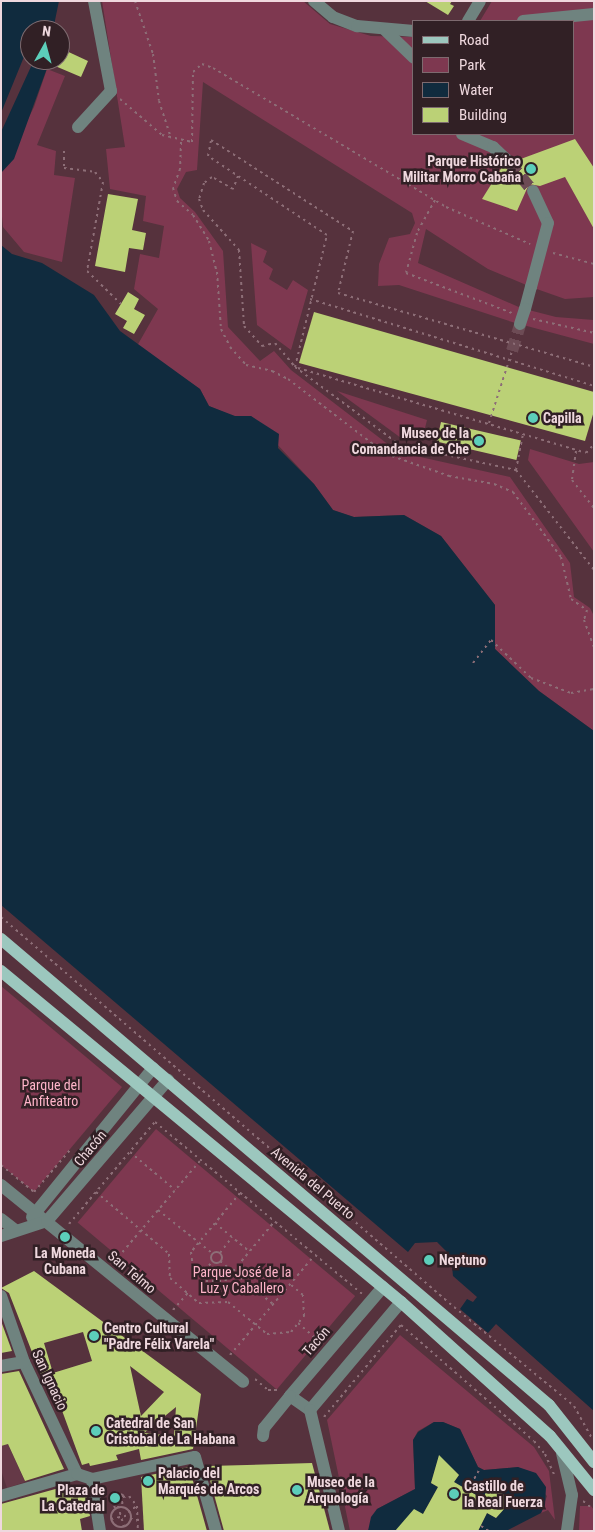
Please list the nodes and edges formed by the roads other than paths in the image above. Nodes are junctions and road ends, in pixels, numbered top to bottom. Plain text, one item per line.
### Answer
1 (94, 1) edge
2 (314, 1) edge
3 (480, 1) edge
4 (594, 14) edge
5 (469, 20) edge
6 (533, 20) edge
7 (386, 30) junction
8 (412, 30) edge
9 (412, 56) edge
10 (78, 127) dead end
11 (464, 135) edge
12 (510, 163) tunnel mouth
13 (533, 191) tunnel mouth
14 (524, 316) tunnel mouth
15 (1, 939) edge
16 (1, 970) edge
17 (153, 1068) junction
18 (168, 1080) junction
19 (140, 1084) junction
20 (154, 1097) junction
21 (1, 1185) edge
22 (34, 1210) junction
23 (1, 1219) edge
24 (48, 1221) junction
25 (29, 1224) junction
26 (15, 1230) junction
27 (1, 1236) edge
28 (394, 1272) junction
29 (383, 1287) junction
30 (413, 1288) junction
31 (1, 1296) edge
32 (401, 1302) junction
33 (24, 1362) junction
34 (1, 1366) edge
35 (246, 1378) road end
36 (288, 1391) junction
37 (310, 1410) junction
38 (263, 1436) dead end
39 (560, 1448) junction
40 (594, 1462) edge
41 (77, 1474) junction
42 (589, 1474) edge
43 (92, 1479) junction
44 (594, 1490) edge
45 (572, 1495) junction
46 (4, 1496) edge
47 (100, 1531) edge
48 (216, 1531) edge
49 (339, 1531) edge
50 (568, 1531) edge

1 - 10 street
2 - 7 street
3 - 5 street
4 - 6 street
7 - 8 street
7 - 9 street
11 - 12 street
13 - 14 street, bridge
15 - 17 main road, Avenida del Puerto
16 - 19 main road
17 - 18 main road, Avenida del Puerto
17 - 19 street, Chacón
18 - 20 street, Chacón
18 - 28 main road, Avenida del Puerto
19 - 20 main road
19 - 22 street, Chacón
20 - 24 street, Chacón
20 - 29 main road
21 - 22 street, San Telmo
22 - 24 street, San Telmo
22 - 25 street, Chacón
23 - 26 street
24 - 25 street
24 - 35 street, San Telmo
25 - 26 street
26 - 27 street
28 - 29 main road
28 - 30 main road, Avenida del Puerto
29 - 32 main road
29 - 36 street, Tacón
30 - 32 main road
30 - 40 main road, Avenida del Puerto
31 - 33 street, San Ignacio
32 - 37 street
32 - 39 main road
33 - 34 street
33 - 41 street, San Ignacio
36 - 37 street
36 - 38 street, Tacón
37 - 49 street
39 - 42 main road
39 - 45 street
41 - 43 street
41 - 46 street
42 - 44 main road
42 - 45 street
43 - 47 street
43 - 48 street
45 - 50 street

